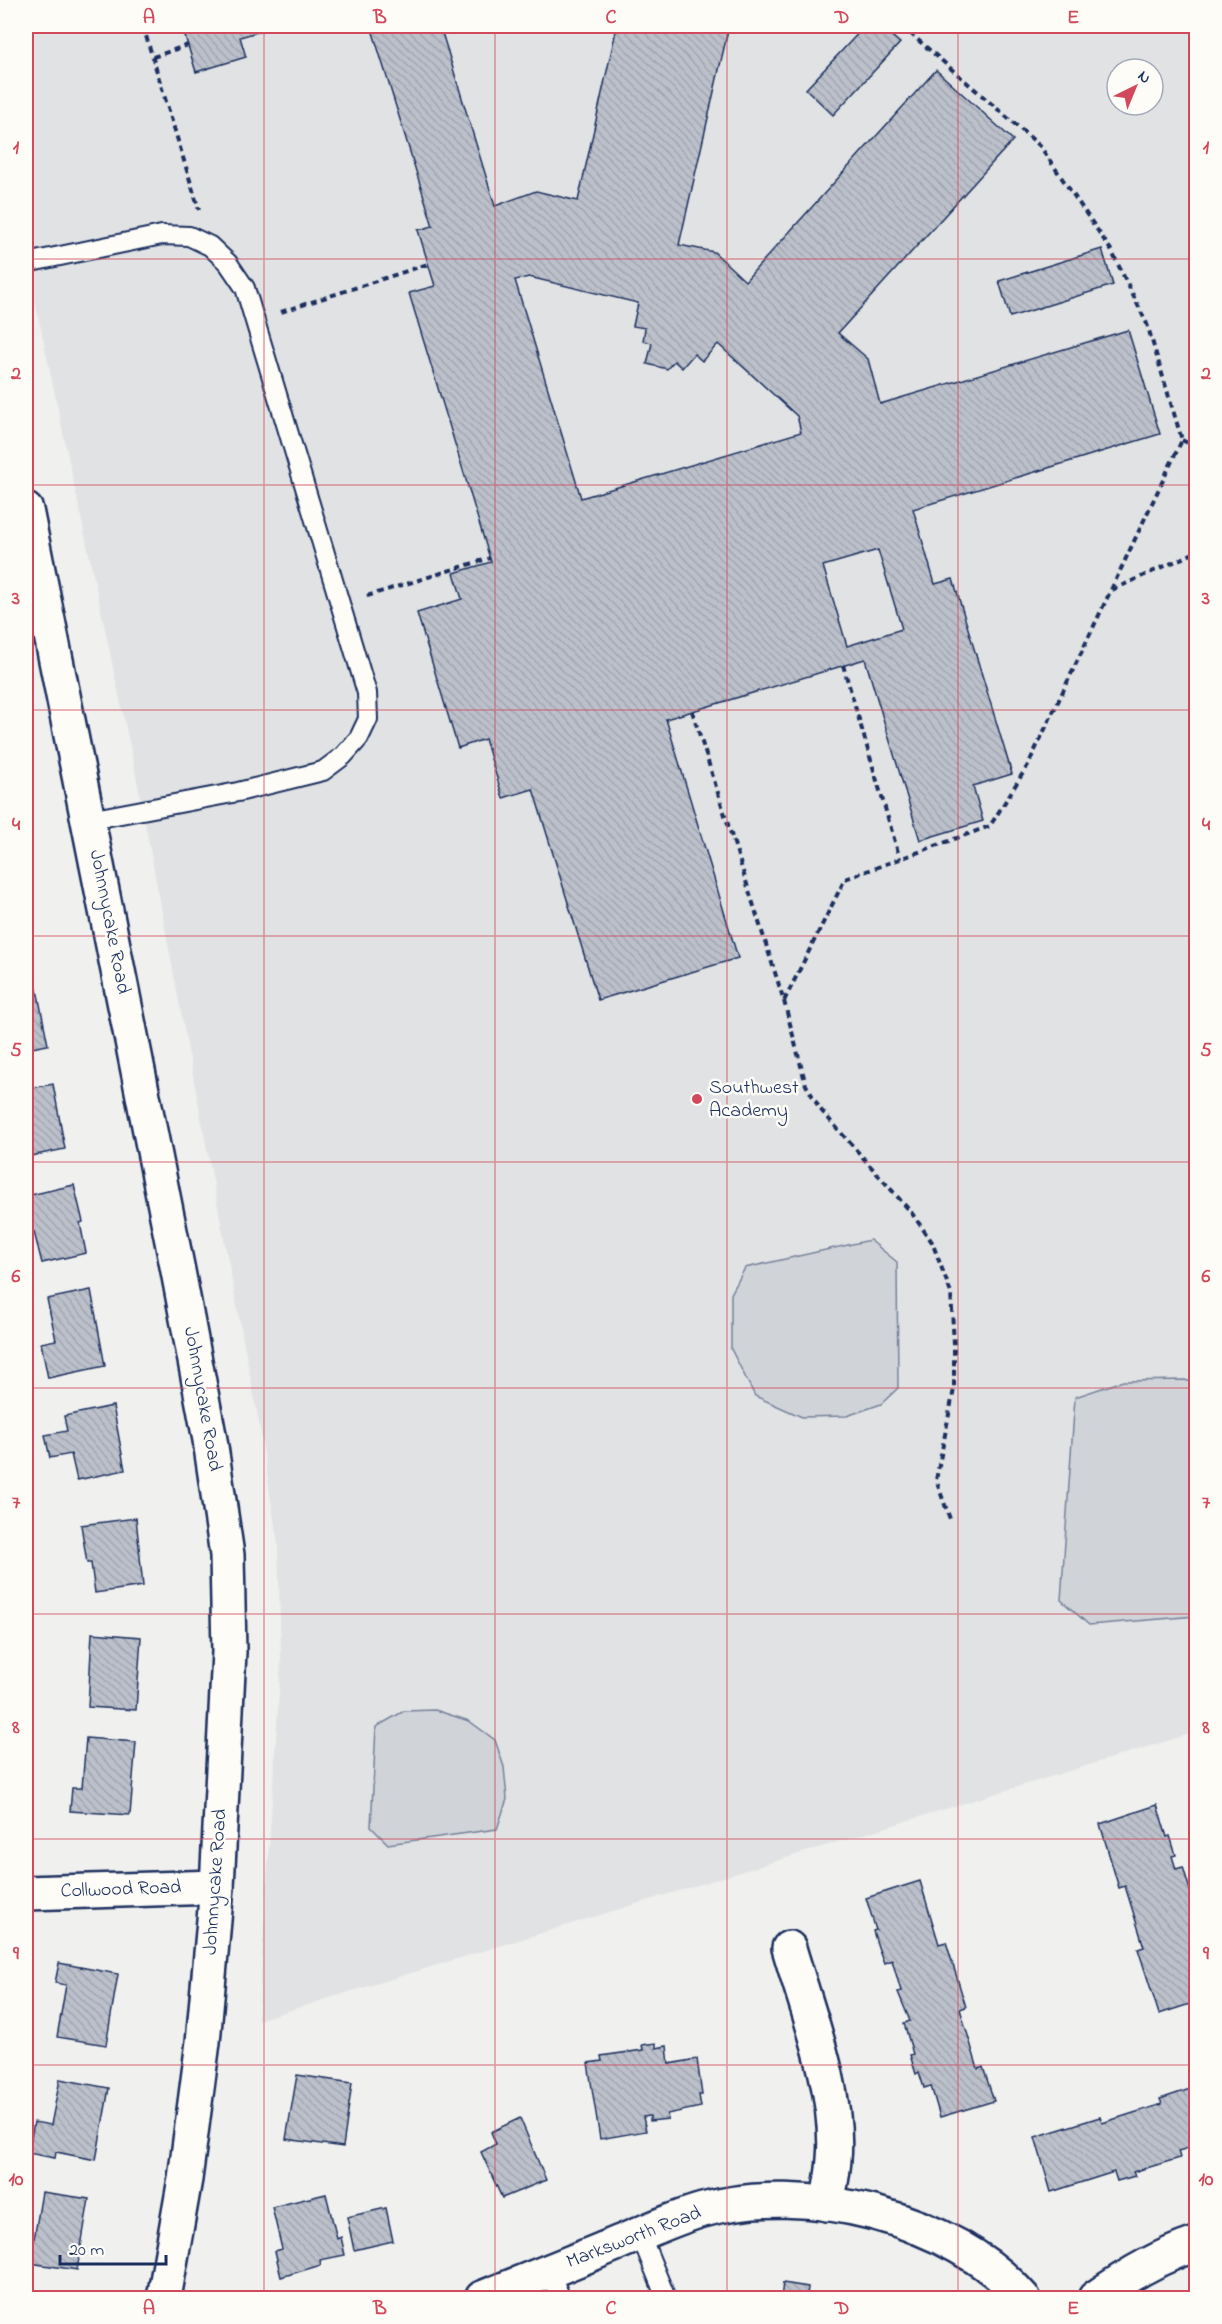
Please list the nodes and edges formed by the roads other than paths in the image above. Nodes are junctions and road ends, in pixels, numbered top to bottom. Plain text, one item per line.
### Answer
1 (26, 263) edge
2 (26, 510) edge
3 (89, 820) junction
4 (217, 1887) junction
5 (26, 1893) edge
6 (789, 1948) dead end
7 (827, 2204) junction
8 (640, 2234) junction
9 (1197, 2244) edge
10 (555, 2285) edge
11 (164, 2298) edge
12 (482, 2298) edge
13 (666, 2298) edge
14 (1023, 2298) edge
15 (1095, 2298) edge

1 - 3 lane
2 - 3 main road, Johnnycake Road
3 - 4 main road, Johnnycake Road
4 - 5 main road, Collwood Road
4 - 11 main road, Johnnycake Road
6 - 7 main road
7 - 8 main road, Marksworth Road
7 - 14 main road, Marksworth Road
8 - 10 main road, Marksworth Road
8 - 13 lane
9 - 15 main road
10 - 12 main road, Marksworth Road

